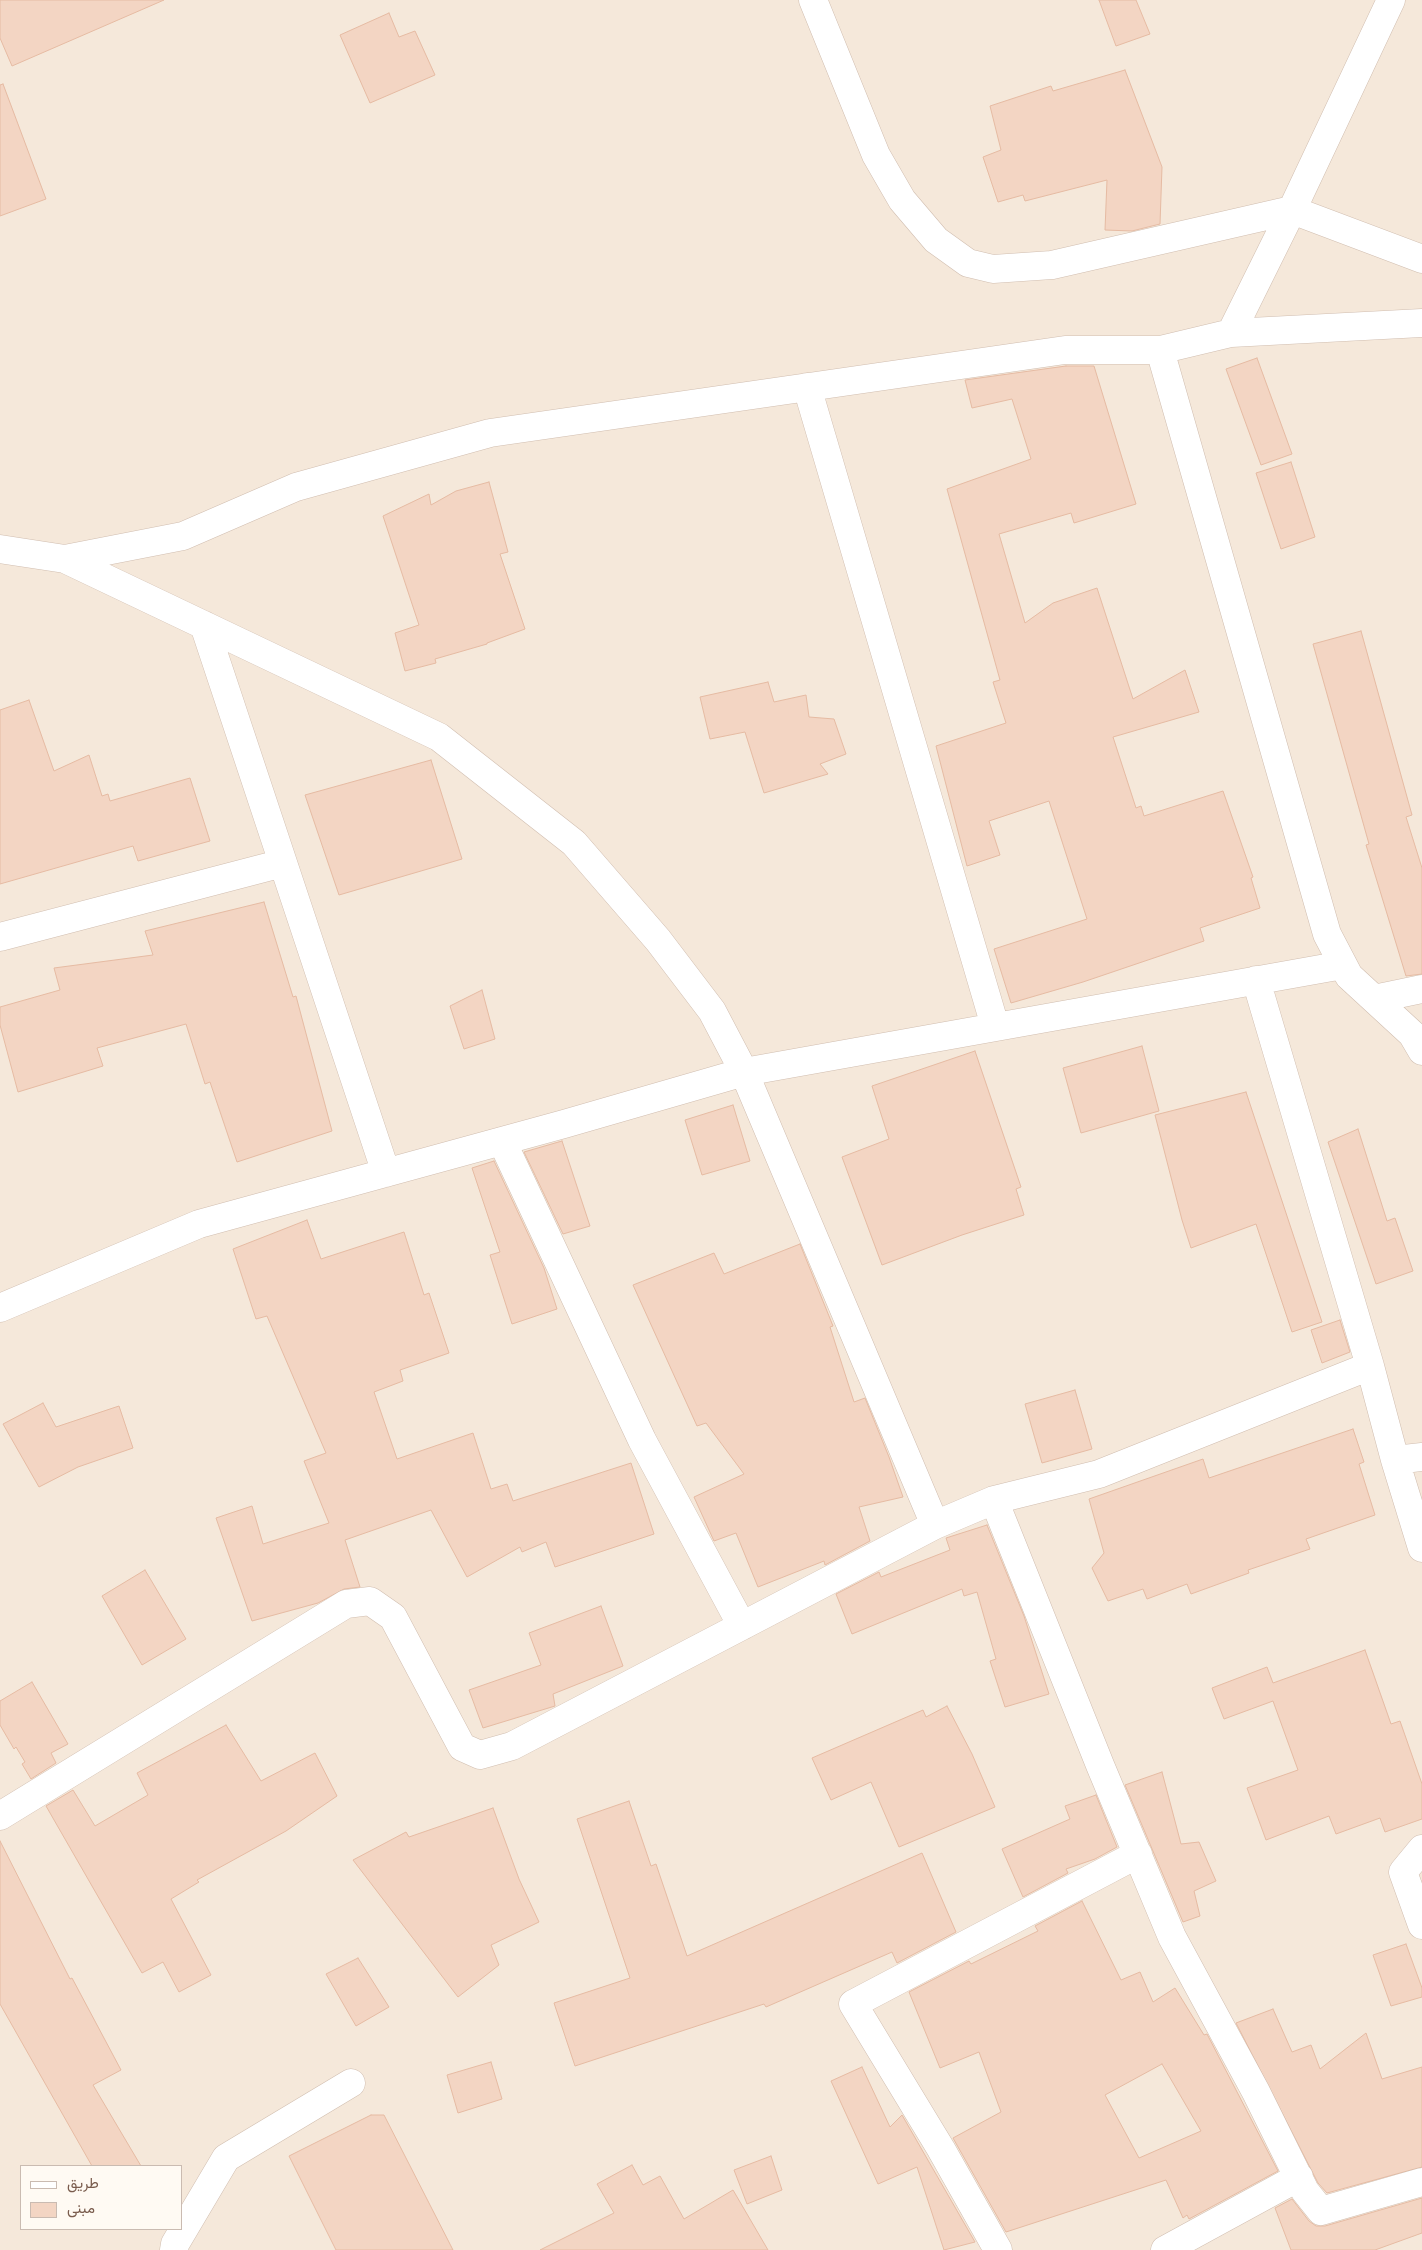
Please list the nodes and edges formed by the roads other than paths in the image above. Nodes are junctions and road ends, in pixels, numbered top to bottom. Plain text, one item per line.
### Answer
1 (813, 0) edge
2 (1390, 0) edge
3 (1292, 210) junction
4 (1422, 259) edge
5 (1422, 323) edge
6 (1231, 332) junction
7 (1160, 350) junction
8 (807, 387) junction
9 (0, 549) edge
10 (65, 560) junction
11 (204, 625) junction
12 (283, 863) junction
13 (0, 937) edge
14 (1342, 964) junction
15 (1256, 980) junction
16 (1422, 989) edge
17 (1374, 999) junction
18 (995, 1026) junction
19 (1422, 1051) edge
20 (744, 1072) junction
21 (502, 1141) junction
22 (386, 1173) junction
23 (0, 1308) edge
24 (1370, 1366) junction
25 (1422, 1457) edge
26 (1395, 1460) junction
27 (994, 1500) junction
28 (934, 1525) junction
29 (1422, 1548) edge
30 (742, 1626) junction
31 (0, 1816) edge
32 (1422, 1849) edge
33 (1138, 1854) junction
34 (1422, 1925) edge
35 (351, 2082) dead end
36 (1299, 2177) junction
37 (1422, 2182) edge
38 (174, 2250) edge
39 (998, 2250) edge
40 (1165, 2250) edge

1 - 3 street
2 - 3 street
3 - 4 street
3 - 6 street
5 - 6 street
6 - 7 street
7 - 8 street
7 - 14 street
8 - 10 street
8 - 18 street
9 - 10 street
10 - 11 street
11 - 12 street
11 - 20 street
12 - 13 street
12 - 22 street
14 - 15 street
14 - 17 street
15 - 18 street
15 - 24 street
16 - 17 street
17 - 19 street
18 - 20 street
20 - 21 street
20 - 28 street
21 - 22 street
21 - 30 street
22 - 23 street
24 - 26 street
24 - 27 street
25 - 26 street
26 - 29 street
27 - 28 street
27 - 33 street
28 - 30 street
30 - 31 street
32 - 34 street
33 - 36 street
33 - 39 street
35 - 38 street
36 - 37 street
36 - 40 street

